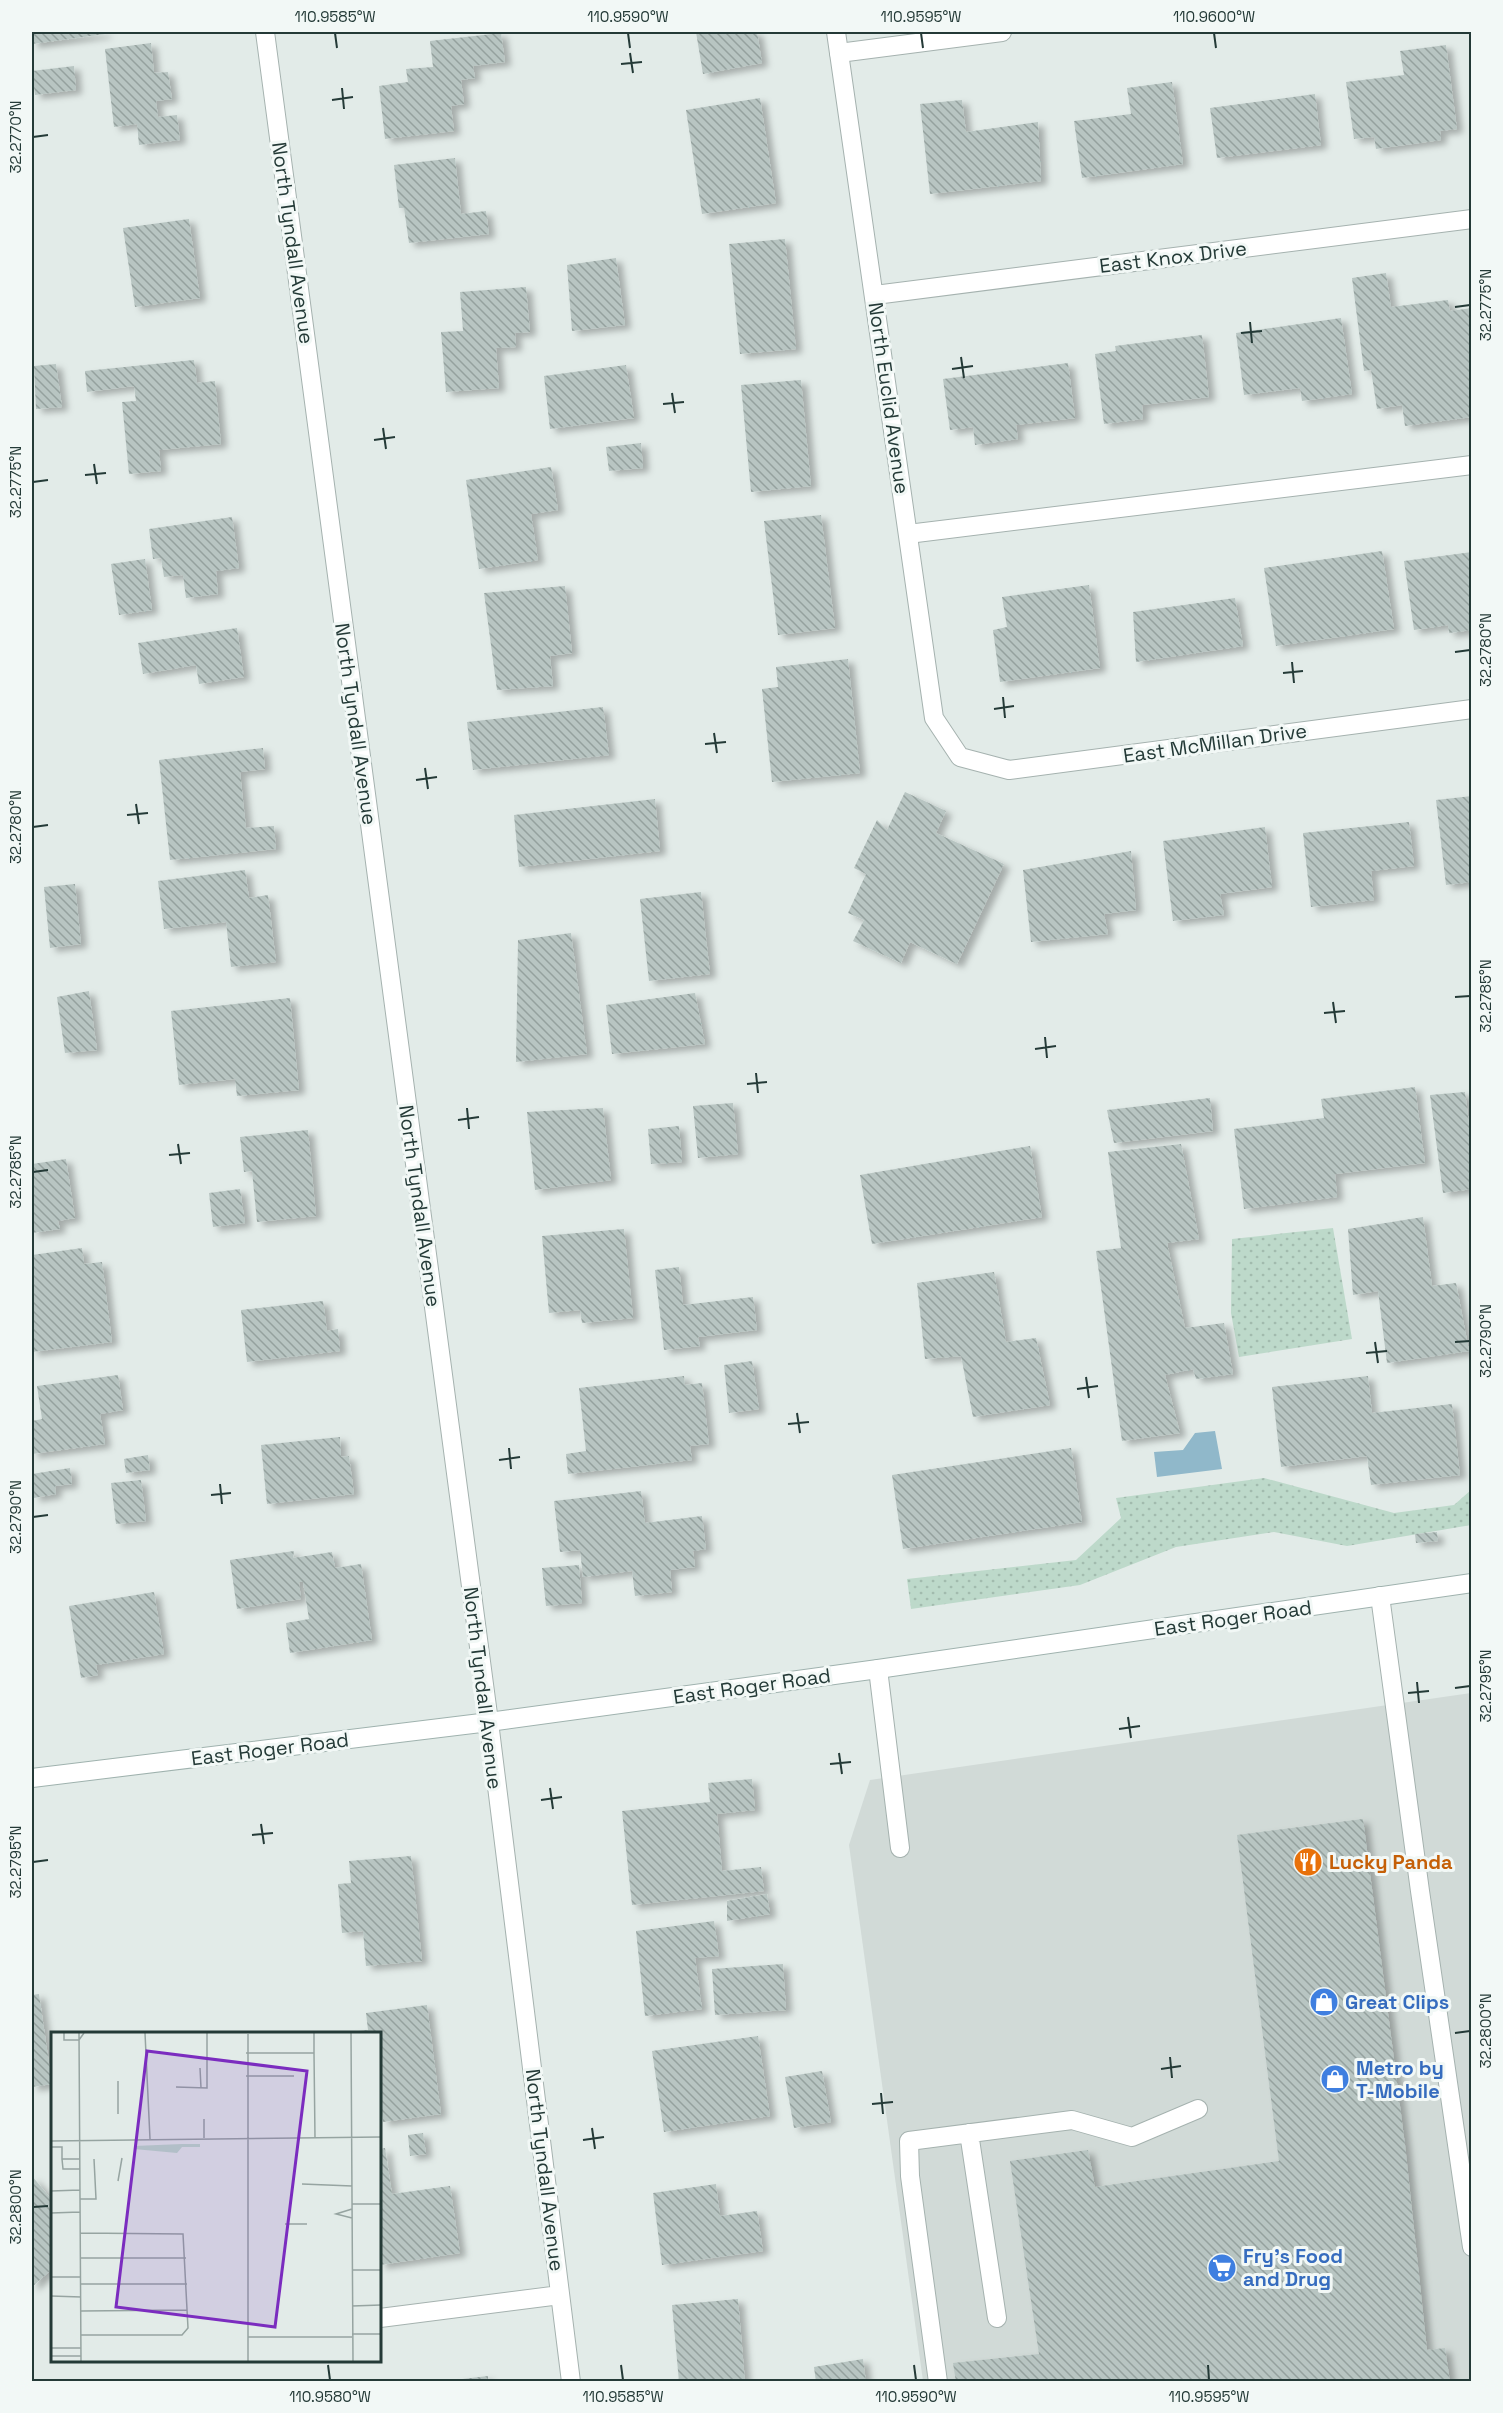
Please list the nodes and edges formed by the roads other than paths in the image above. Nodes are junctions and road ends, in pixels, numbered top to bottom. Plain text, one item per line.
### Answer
1 (265, 32) edge
2 (836, 32) edge
3 (1002, 32) edge
4 (839, 53) junction
5 (1472, 219) edge
6 (875, 296) junction
7 (1472, 465) edge
8 (908, 534) junction
9 (1472, 709) edge
10 (960, 757) joint
11 (1472, 1583) edge
12 (1380, 1596) junction
13 (878, 1670) junction
14 (489, 1722) junction
15 (32, 1778) edge
16 (900, 1848) dead end
17 (1198, 2109) dead end
18 (969, 2133) junction
19 (1472, 2247) edge
20 (560, 2295) junction
21 (381, 2318) edge
22 (996, 2318) dead end
23 (571, 2382) edge
24 (938, 2382) edge

1 - 14 street, North Tyndall Avenue
2 - 4 street, North Euclid Avenue
3 - 4 street
4 - 6 street, North Euclid Avenue
5 - 6 street, East Knox Drive
6 - 8 street, North Euclid Avenue
7 - 8 street
8 - 10 street, North Euclid Avenue
9 - 10 street, East McMillan Drive
11 - 12 street, East Roger Road
12 - 13 street, East Roger Road
12 - 19 street
13 - 14 street, East Roger Road
13 - 16 street
14 - 15 street, East Roger Road
14 - 20 street, North Tyndall Avenue
17 - 18 street
18 - 22 street
18 - 24 street
20 - 21 street
20 - 23 street, North Tyndall Avenue

